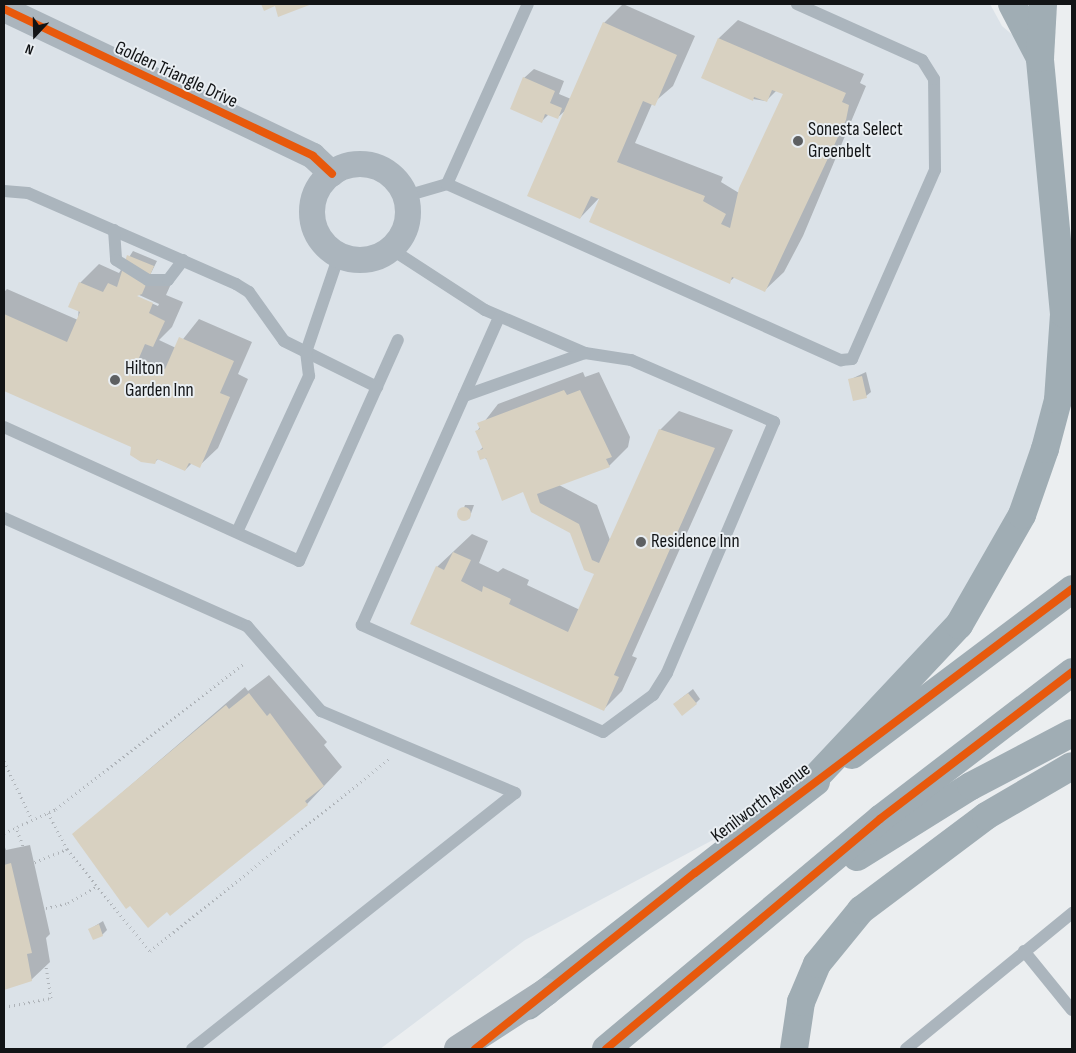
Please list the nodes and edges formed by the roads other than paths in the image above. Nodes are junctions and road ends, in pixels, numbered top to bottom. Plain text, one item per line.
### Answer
1 (528, 4) edge
2 (797, 4) edge
3 (1012, 4) edge
4 (1043, 4) edge
5 (6, 11) edge
6 (1040, 58) junction
7 (332, 174) junction
8 (447, 184) junction
9 (4, 191) edge
10 (406, 196) junction
11 (114, 230) junction
12 (391, 249) junction
13 (339, 255) junction
14 (183, 260) junction
15 (499, 317) junction
16 (398, 340) dead end
17 (306, 352) junction
18 (585, 353) junction
19 (377, 387) junction
20 (464, 396) junction
21 (4, 427) edge
22 (4, 519) edge
23 (237, 532) junction
24 (1072, 588) edge
25 (1072, 672) edge
26 (1072, 734) edge
27 (1072, 766) edge
28 (801, 793) junction
29 (769, 912) junction
30 (1072, 913) edge
31 (1024, 951) junction
32 (546, 992) junction
33 (1072, 1010) edge
34 (192, 1049) edge
35 (458, 1049) edge
36 (475, 1049) edge
37 (606, 1049) edge
38 (794, 1049) edge
39 (906, 1049) edge

1 - 8 lane
2 - 8 lane
3 - 6 main road
4 - 6 main road
5 - 7 street, Golden Triangle Drive
6 - 28 main road
7 - 10 street
7 - 13 street
8 - 10 lane
9 - 11 lane
10 - 12 street
11 - 14 lane
11 - 14 lane
12 - 13 street
12 - 15 lane
13 - 17 lane
14 - 17 lane
15 - 18 lane
15 - 20 lane
16 - 19 lane
17 - 19 lane
17 - 23 lane
18 - 20 lane
18 - 20 lane
19 - 23 lane
21 - 23 lane
22 - 34 lane
24 - 28 main road, Kenilworth Avenue
25 - 29 main road
26 - 29 main road
27 - 38 main road
28 - 32 main road, Kenilworth Avenue
29 - 37 main road
30 - 31 lane
31 - 33 lane
31 - 39 lane
32 - 35 highway
32 - 36 main road, Kenilworth Avenue

